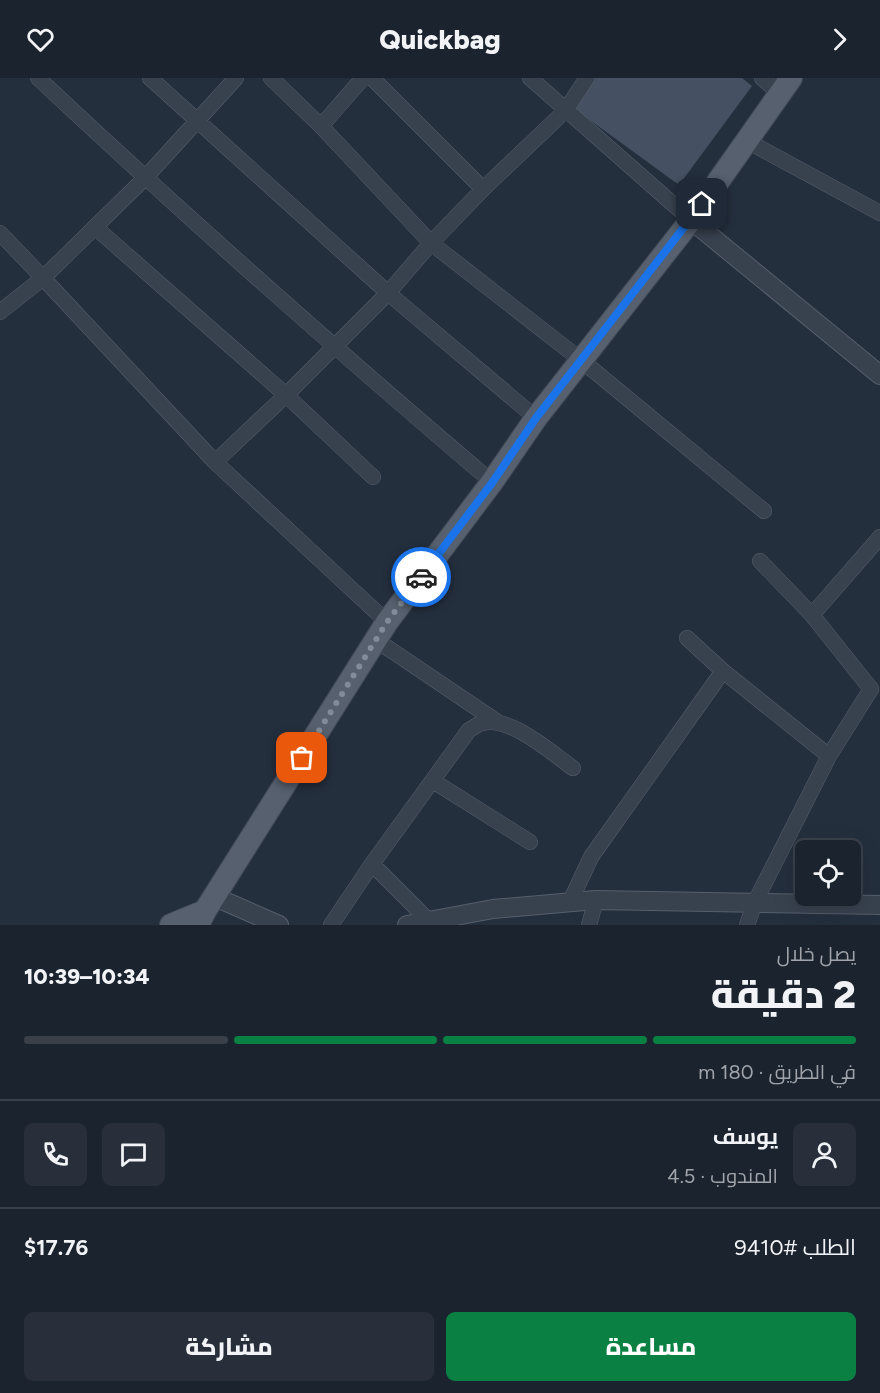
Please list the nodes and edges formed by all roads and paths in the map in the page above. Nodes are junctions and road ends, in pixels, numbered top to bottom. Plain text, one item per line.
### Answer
1 (38, 78) edge
2 (150, 78) edge
3 (236, 78) edge
4 (271, 78) edge
5 (363, 78) edge
6 (372, 78) edge
7 (530, 78) edge
8 (587, 78) edge
9 (762, 78) edge
10 (785, 86) edge
11 (566, 110) junction
12 (197, 122) junction
13 (321, 126) junction
14 (747, 141) junction
15 (145, 178) junction
16 (483, 189) junction
17 (880, 213) edge
18 (691, 220) junction
19 (96, 228) junction
20 (0, 233) edge
21 (431, 243) junction
22 (43, 278) junction
23 (388, 293) junction
24 (0, 312) edge
25 (333, 346) junction
26 (581, 360) junction
27 (880, 375) edge
28 (286, 395) junction
29 (536, 418) junction
30 (214, 462) junction
31 (373, 477) dead end
32 (492, 483) junction
33 (764, 511) dead end
34 (880, 537) edge
35 (760, 561) dead end
36 (812, 615) junction
37 (382, 631) junction
38 (687, 638) dead end
39 (723, 670) junction
40 (878, 683) edge
41 (499, 723) junction
42 (830, 756) junction
43 (573, 768) dead end
44 (433, 781) junction
45 (530, 843) dead end
46 (372, 864) junction
47 (596, 900) junction
48 (570, 902) junction
49 (755, 902) junction
50 (880, 905) edge
51 (206, 911) edge
52 (429, 921) junction
53 (171, 925) edge
54 (279, 925) edge
55 (331, 925) edge
56 (407, 925) edge
57 (588, 925) edge
58 (747, 925) edge

1 - 15 street
2 - 12 street
3 - 12 street
4 - 13 street
5 - 13 street
6 - 16 street
7 - 11 street
8 - 11 street
9 - 10 street
10 - 14 main road
11 - 16 street
11 - 18 street
12 - 15 street
12 - 23 street
13 - 21 street
14 - 17 street
14 - 18 main road
15 - 19 street
15 - 25 street
16 - 21 street
18 - 26 main road
18 - 27 street
19 - 22 street
19 - 28 street
20 - 22 street
21 - 23 street
21 - 26 street
22 - 24 street
22 - 30 street
23 - 25 street
23 - 29 street
25 - 28 street
25 - 32 street
26 - 29 main road
26 - 33 street
28 - 30 street
28 - 31 street
29 - 32 main road
30 - 37 street
32 - 37 main road
34 - 36 street
35 - 36 street
36 - 40 street
37 - 41 street
37 - 51 main road
38 - 39 street
39 - 42 street
39 - 48 street
40 - 42 street
41 - 43 street
41 - 44 street
42 - 49 street
44 - 45 street
44 - 46 street
46 - 52 street
46 - 55 street
47 - 48 street
47 - 49 street
47 - 57 street
48 - 52 street
49 - 50 street
49 - 58 street
51 - 53 main road
51 - 54 street
52 - 56 street

